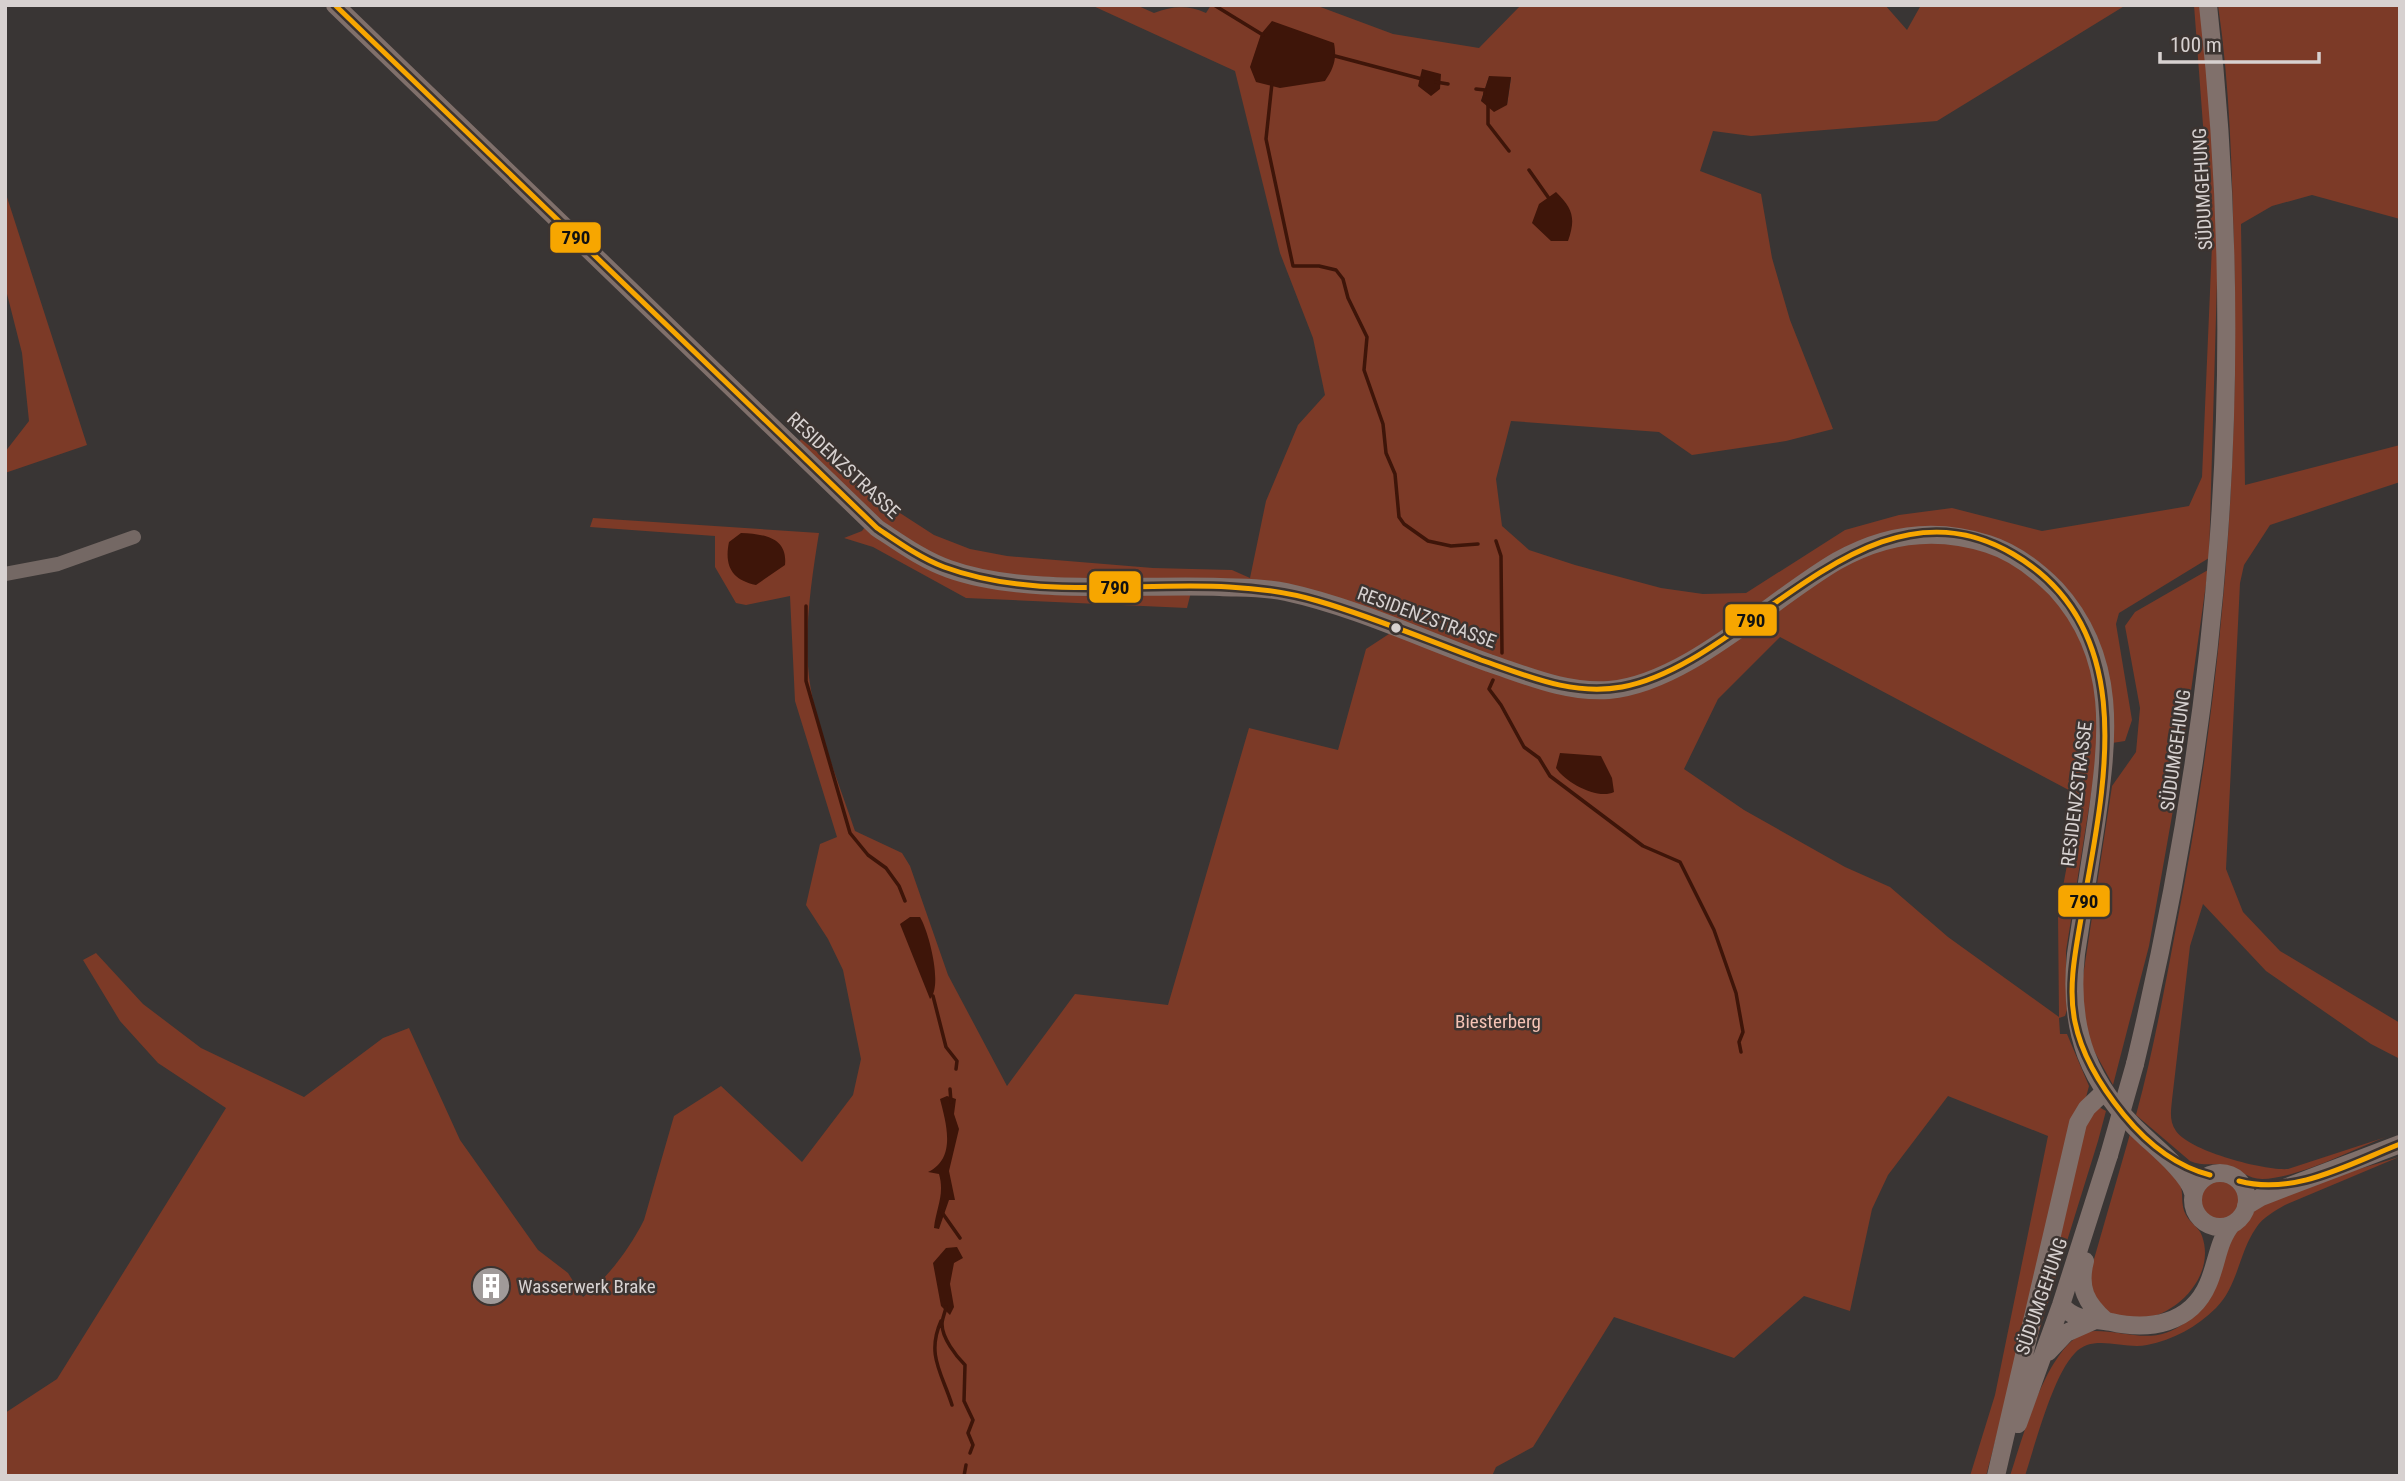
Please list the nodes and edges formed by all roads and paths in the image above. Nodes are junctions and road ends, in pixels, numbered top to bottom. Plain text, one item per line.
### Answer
1 (335, 5) edge
2 (2208, 5) edge
3 (134, 537) dead end
4 (5, 574) edge
5 (2104, 1092) junction
6 (2400, 1144) edge
7 (2166, 1156) junction
8 (2210, 1175) junction
9 (2239, 1181) junction
10 (2298, 1183) junction
11 (2193, 1194) junction
12 (2246, 1206) junction
13 (2092, 1209) junction
14 (2206, 1223) junction
15 (2232, 1224) junction
16 (2217, 1256) junction
17 (2061, 1305) junction
18 (2100, 1321) junction
19 (2038, 1370) junction
20 (1998, 1476) edge

1 - 5 main road, RESIDENZSTRASSE
2 - 13 main road, SÜDUMGEHUNG, bridge
3 - 4 street
5 - 7 main road, RESIDENZSTRASSE
5 - 20 main road
6 - 10 main road
7 - 8 main road, RESIDENZSTRASSE
7 - 11 main road, RESIDENZSTRASSE
8 - 9 main road
8 - 11 main road
9 - 10 main road
9 - 12 main road
10 - 12 main road
11 - 14 main road
12 - 15 main road
13 - 17 main road, SÜDUMGEHUNG
13 - 18 main road
14 - 15 main road
14 - 16 main road
15 - 16 main road
16 - 18 main road
17 - 18 main road
17 - 19 main road, SÜDUMGEHUNG
18 - 19 main road
19 - 20 main road, SÜDUMGEHUNG

